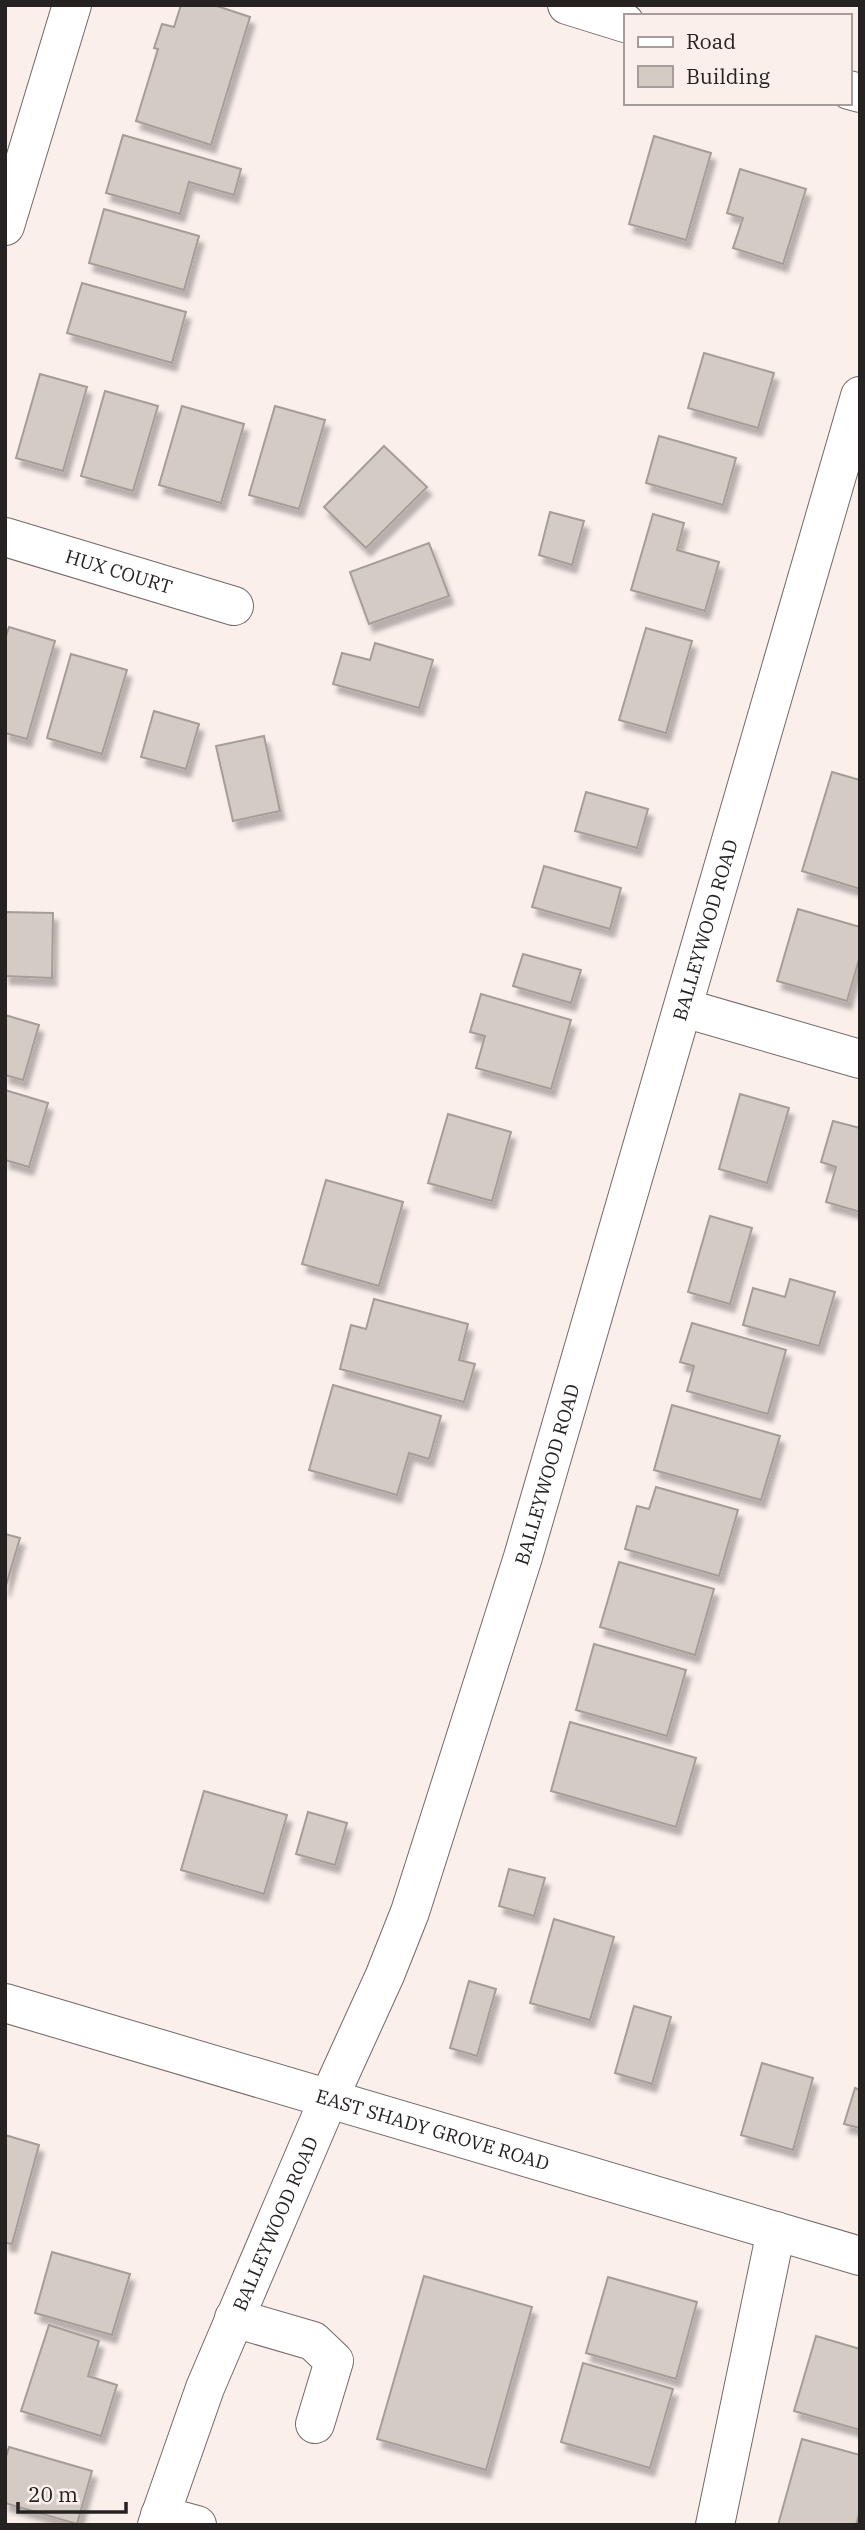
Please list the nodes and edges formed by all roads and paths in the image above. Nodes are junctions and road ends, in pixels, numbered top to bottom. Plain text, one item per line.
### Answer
1 (72, 5) edge
2 (567, 5) edge
3 (624, 23) edge
4 (5, 226) edge
5 (860, 396) edge
6 (5, 537) edge
7 (234, 606) dead end
8 (684, 1008) junction
9 (860, 1059) edge
10 (5, 2003) edge
11 (329, 2098) junction
12 (776, 2231) junction
13 (860, 2256) edge
14 (234, 2318) junction
15 (315, 2424) dead end
16 (159, 2520) edge
17 (197, 2525) edge
18 (715, 2525) edge

1 - 4 street
2 - 3 street
5 - 8 street, BALLEYWOOD ROAD
6 - 7 street, HUX COURT
8 - 9 street
8 - 11 street, BALLEYWOOD ROAD
10 - 11 street, EAST SHADY GROVE ROAD
11 - 12 street, EAST SHADY GROVE ROAD
11 - 14 street, BALLEYWOOD ROAD
12 - 13 street, EAST SHADY GROVE ROAD
12 - 18 street
14 - 15 street
14 - 16 street, BALLEYWOOD ROAD
16 - 17 street

